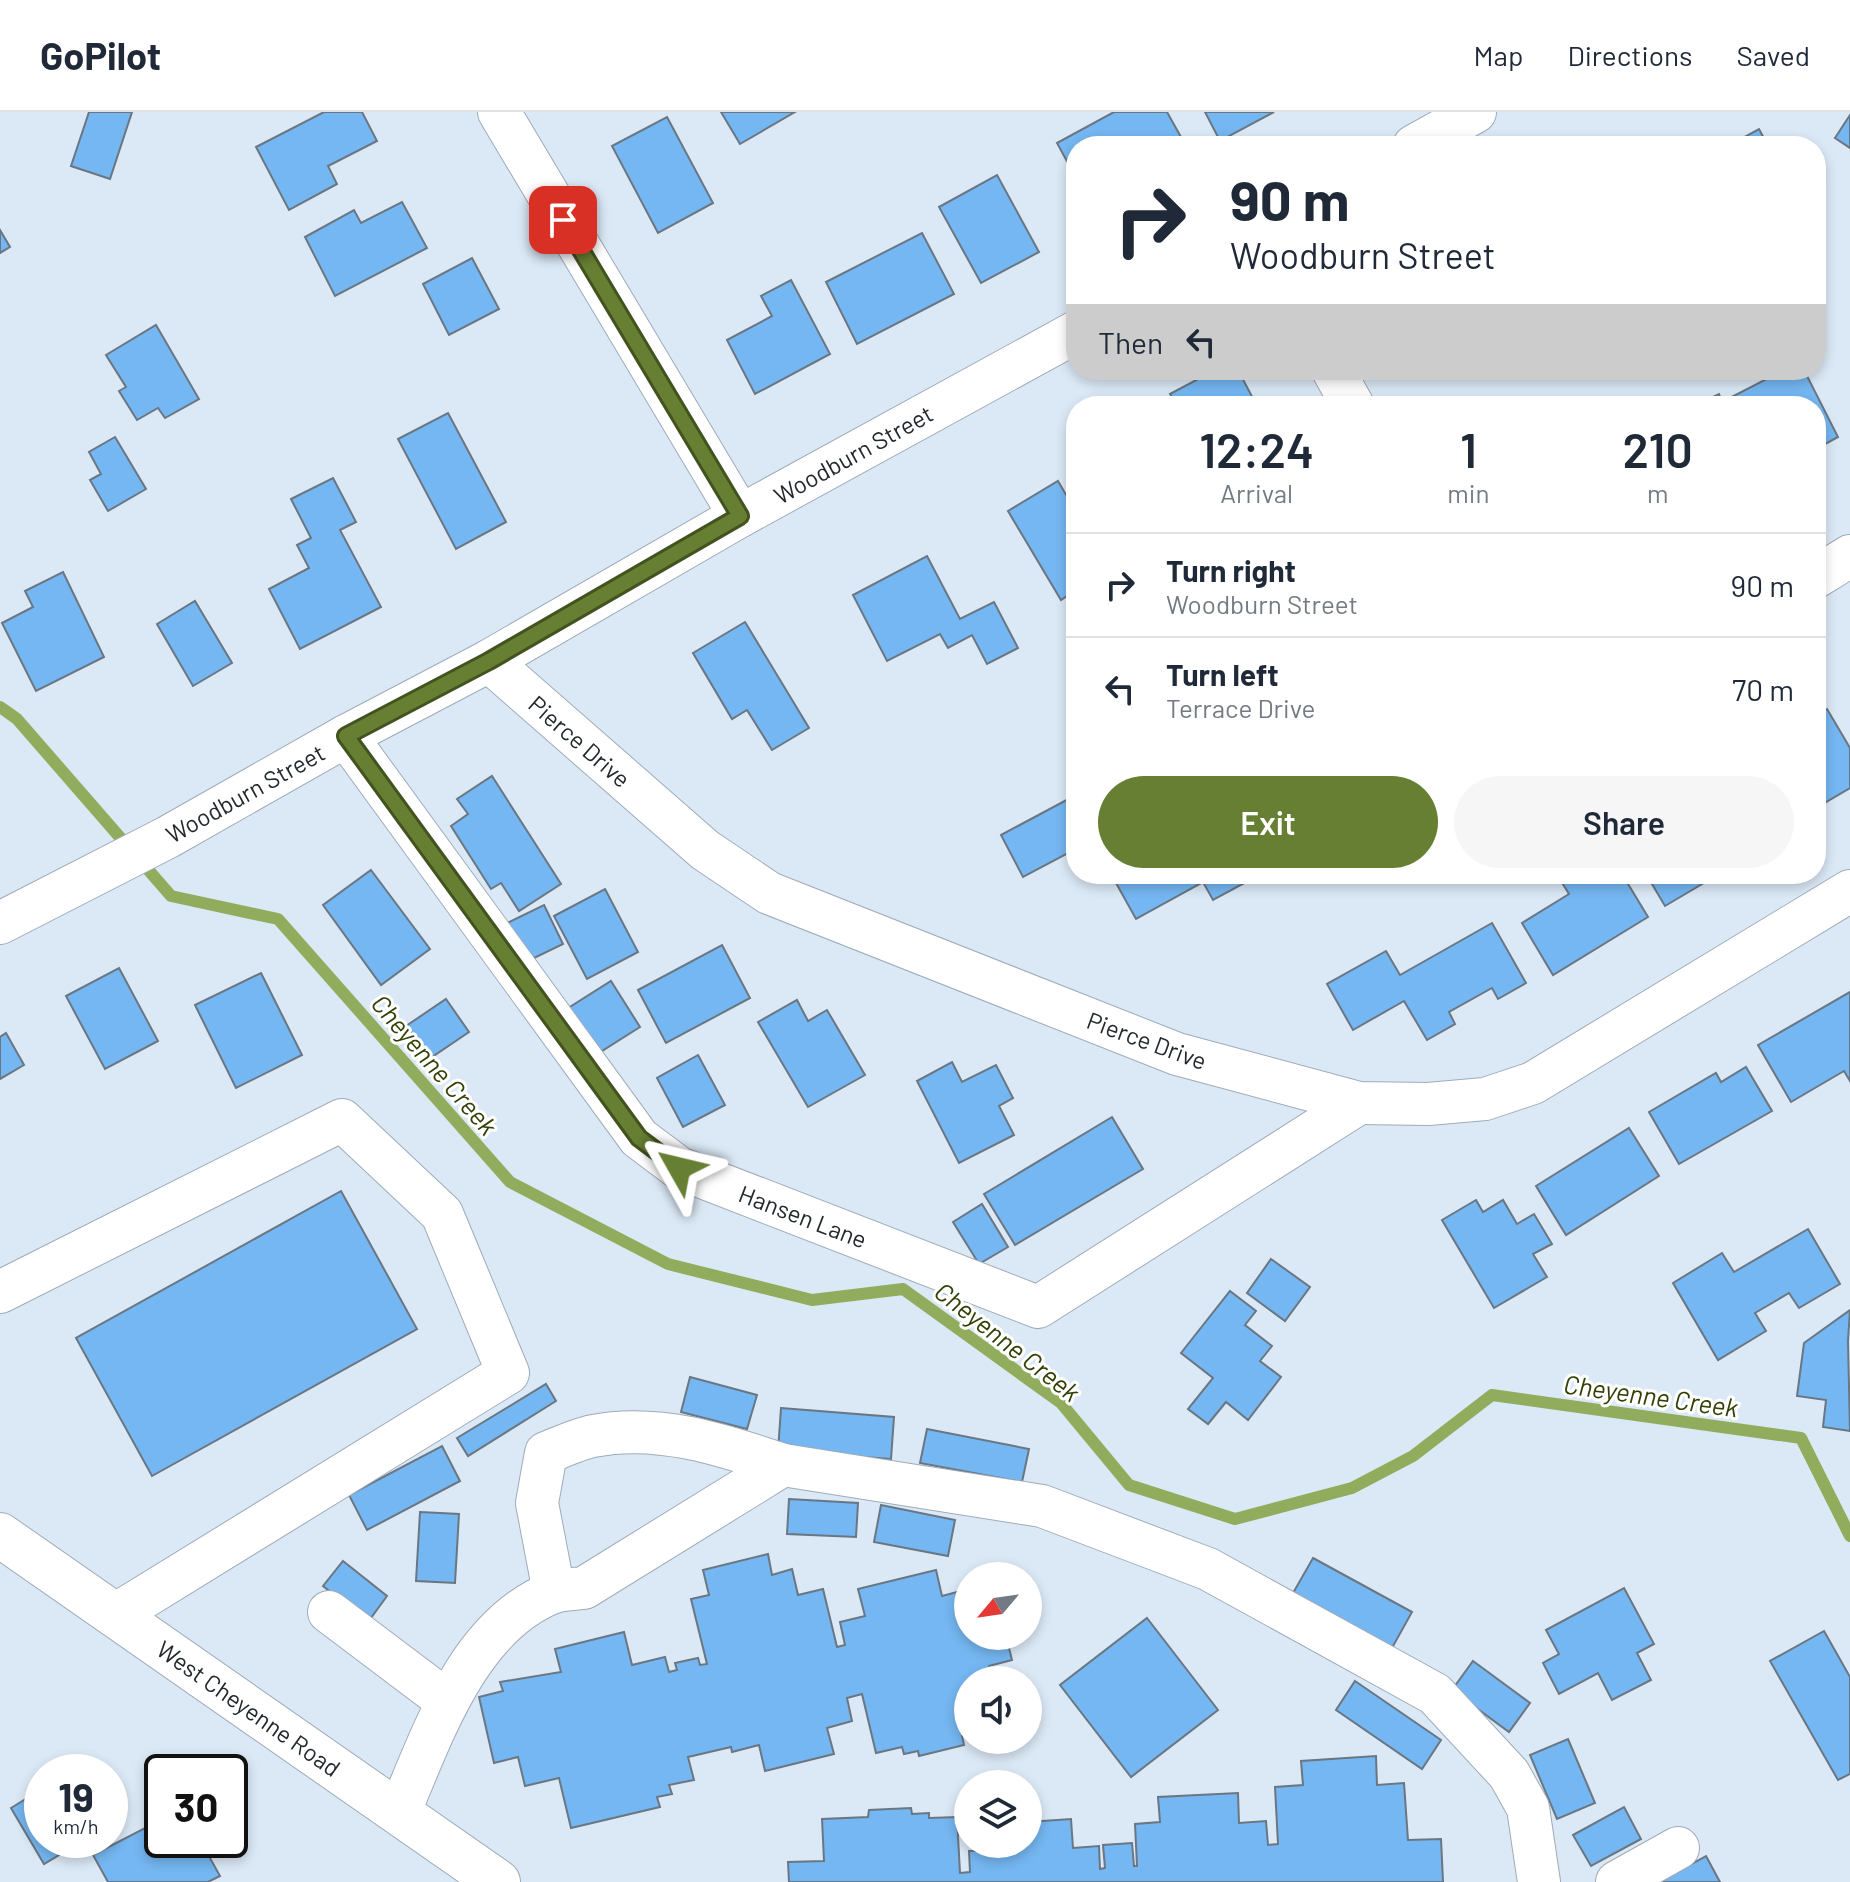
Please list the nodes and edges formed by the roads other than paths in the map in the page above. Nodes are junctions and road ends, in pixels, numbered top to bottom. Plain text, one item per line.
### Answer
1 (499, 112) edge
2 (1475, 112) edge
3 (1432, 136) edge
4 (1066, 337) edge
5 (740, 516) junction
6 (1850, 556) edge
7 (1826, 571) edge
8 (489, 661) junction
9 (346, 736) junction
10 (1850, 891) edge
11 (0, 923) edge
12 (1359, 1103) junction
13 (0, 1292) edge
14 (783, 1465) junction
15 (0, 1535) edge
16 (554, 1592) junction
17 (329, 1612) dead end
18 (115, 1615) junction
19 (447, 1701) junction
20 (399, 1813) junction
21 (1678, 1848) dead end
22 (498, 1882) edge
23 (1539, 1882) edge
24 (1617, 1882) edge

1 - 5 street
2 - 3 street
4 - 5 street, Woodburn Street
5 - 8 street, Woodburn Street
6 - 7 street
8 - 9 street, Woodburn Street
8 - 12 street, Pierce Drive
9 - 11 street, Woodburn Street
9 - 12 street, Hansen Lane
10 - 12 street, Pierce Drive
13 - 18 street
14 - 16 street
14 - 16 street
14 - 23 street
15 - 18 main road, West Cheyenne Road
16 - 19 street
17 - 19 street
18 - 20 main road, West Cheyenne Road
19 - 20 street
20 - 22 main road, West Cheyenne Road
21 - 24 street

